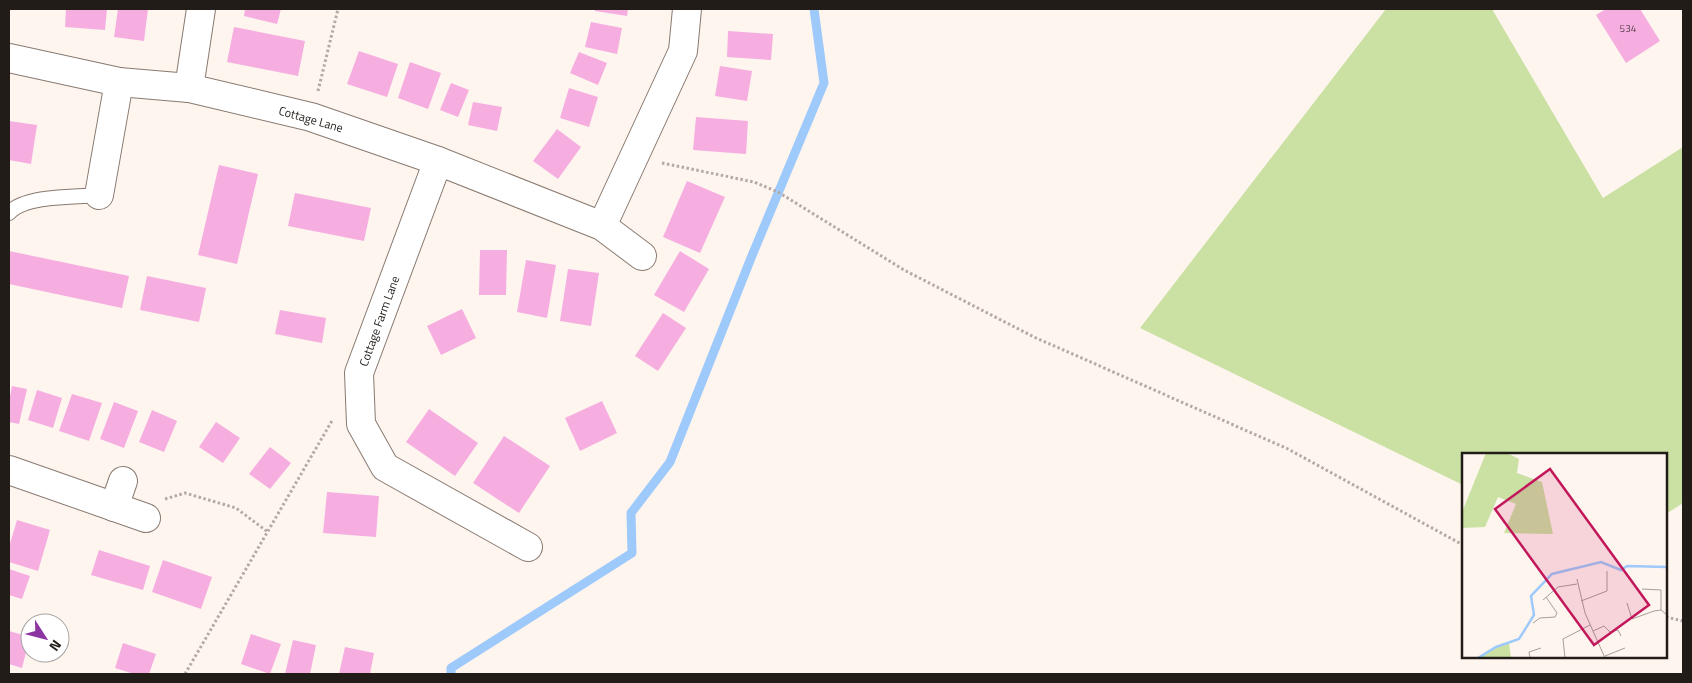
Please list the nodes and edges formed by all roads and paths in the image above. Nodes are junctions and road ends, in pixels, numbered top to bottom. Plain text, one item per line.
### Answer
1 (201, 9) edge
2 (338, 9) edge
3 (687, 9) edge
4 (9, 58) edge
5 (119, 82) junction
6 (189, 88) junction
7 (311, 117) junction
8 (634, 156) junction
9 (438, 161) junction
10 (99, 195) joint
11 (9, 213) edge
12 (602, 226) junction
13 (642, 256) dead end
14 (335, 416) dead end
15 (9, 470) edge
16 (123, 480) dead end
17 (114, 507) junction
18 (146, 518) joint
19 (268, 532) junction
20 (1462, 543) edge
21 (528, 547) dead end
22 (1667, 617) edge
23 (1683, 621) edge
24 (185, 674) edge

1 - 6 street
2 - 7 path
3 - 8 street
4 - 5 street, Cottage Lane
5 - 6 street, Cottage Lane
5 - 10 street
6 - 7 street, Cottage Lane
7 - 9 street, Cottage Lane
8 - 12 street
8 - 20 path
9 - 12 street, Cottage Lane
9 - 21 street, Cottage Farm Lane
10 - 11 lane
12 - 13 street, Cottage Lane
14 - 19 path
15 - 17 street
16 - 17 street
17 - 18 street
18 - 19 path
19 - 24 path
22 - 23 path

